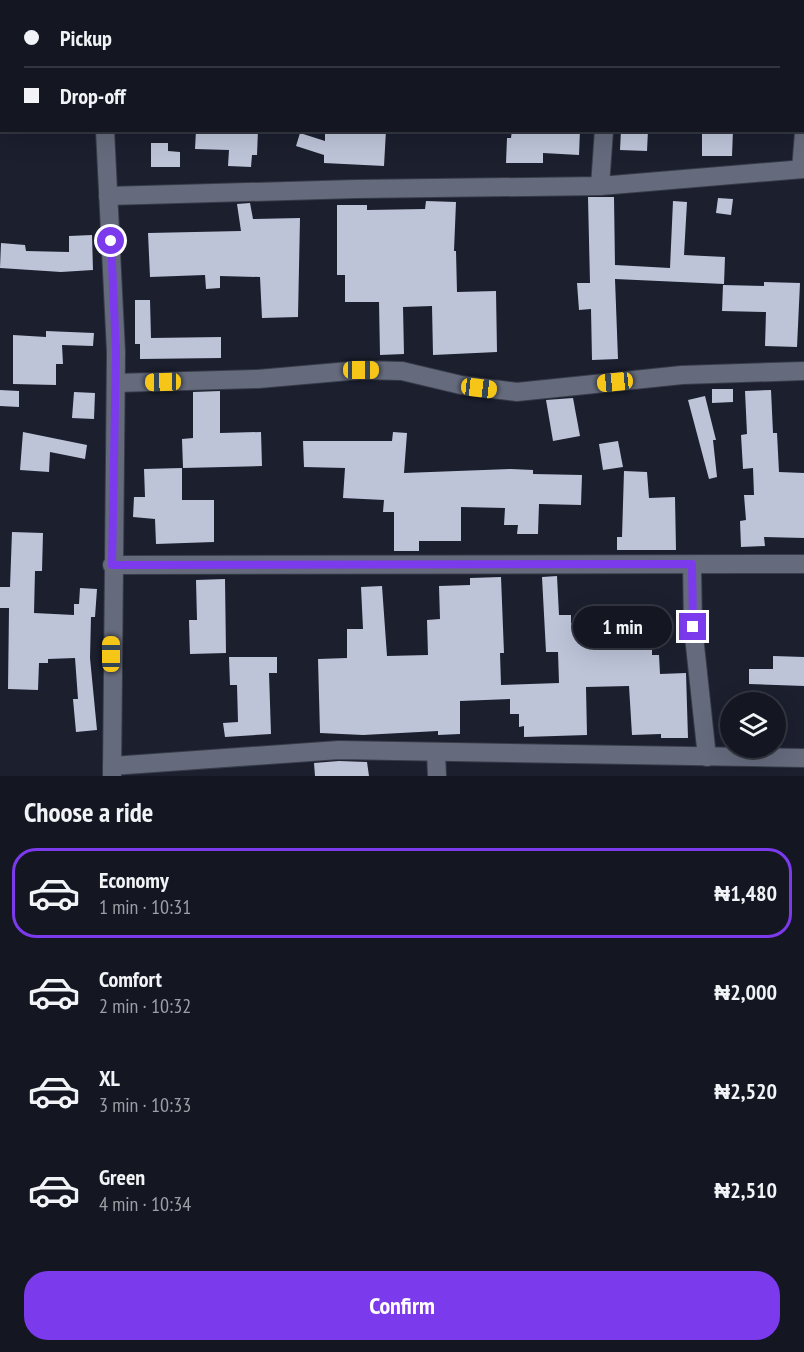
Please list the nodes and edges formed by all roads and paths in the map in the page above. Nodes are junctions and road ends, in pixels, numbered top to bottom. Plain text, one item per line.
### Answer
1 (431, 0) edge
2 (466, 0) edge
3 (105, 132) edge
4 (604, 132) edge
5 (804, 133) edge
6 (803, 169) edge
7 (600, 186) junction
8 (108, 196) junction
9 (804, 371) edge
10 (116, 383) junction
11 (692, 564) junction
12 (804, 564) edge
13 (112, 565) junction
14 (436, 752) junction
15 (707, 757) junction
16 (804, 758) edge
17 (112, 771) edge
18 (437, 776) edge

1 - 2 street
3 - 8 street
4 - 7 street
5 - 6 street
6 - 7 street
7 - 8 street
8 - 10 street
9 - 10 street
10 - 13 street
11 - 12 street
11 - 13 street
11 - 15 street
13 - 17 street
14 - 15 street
14 - 17 street
14 - 18 street
15 - 16 street

